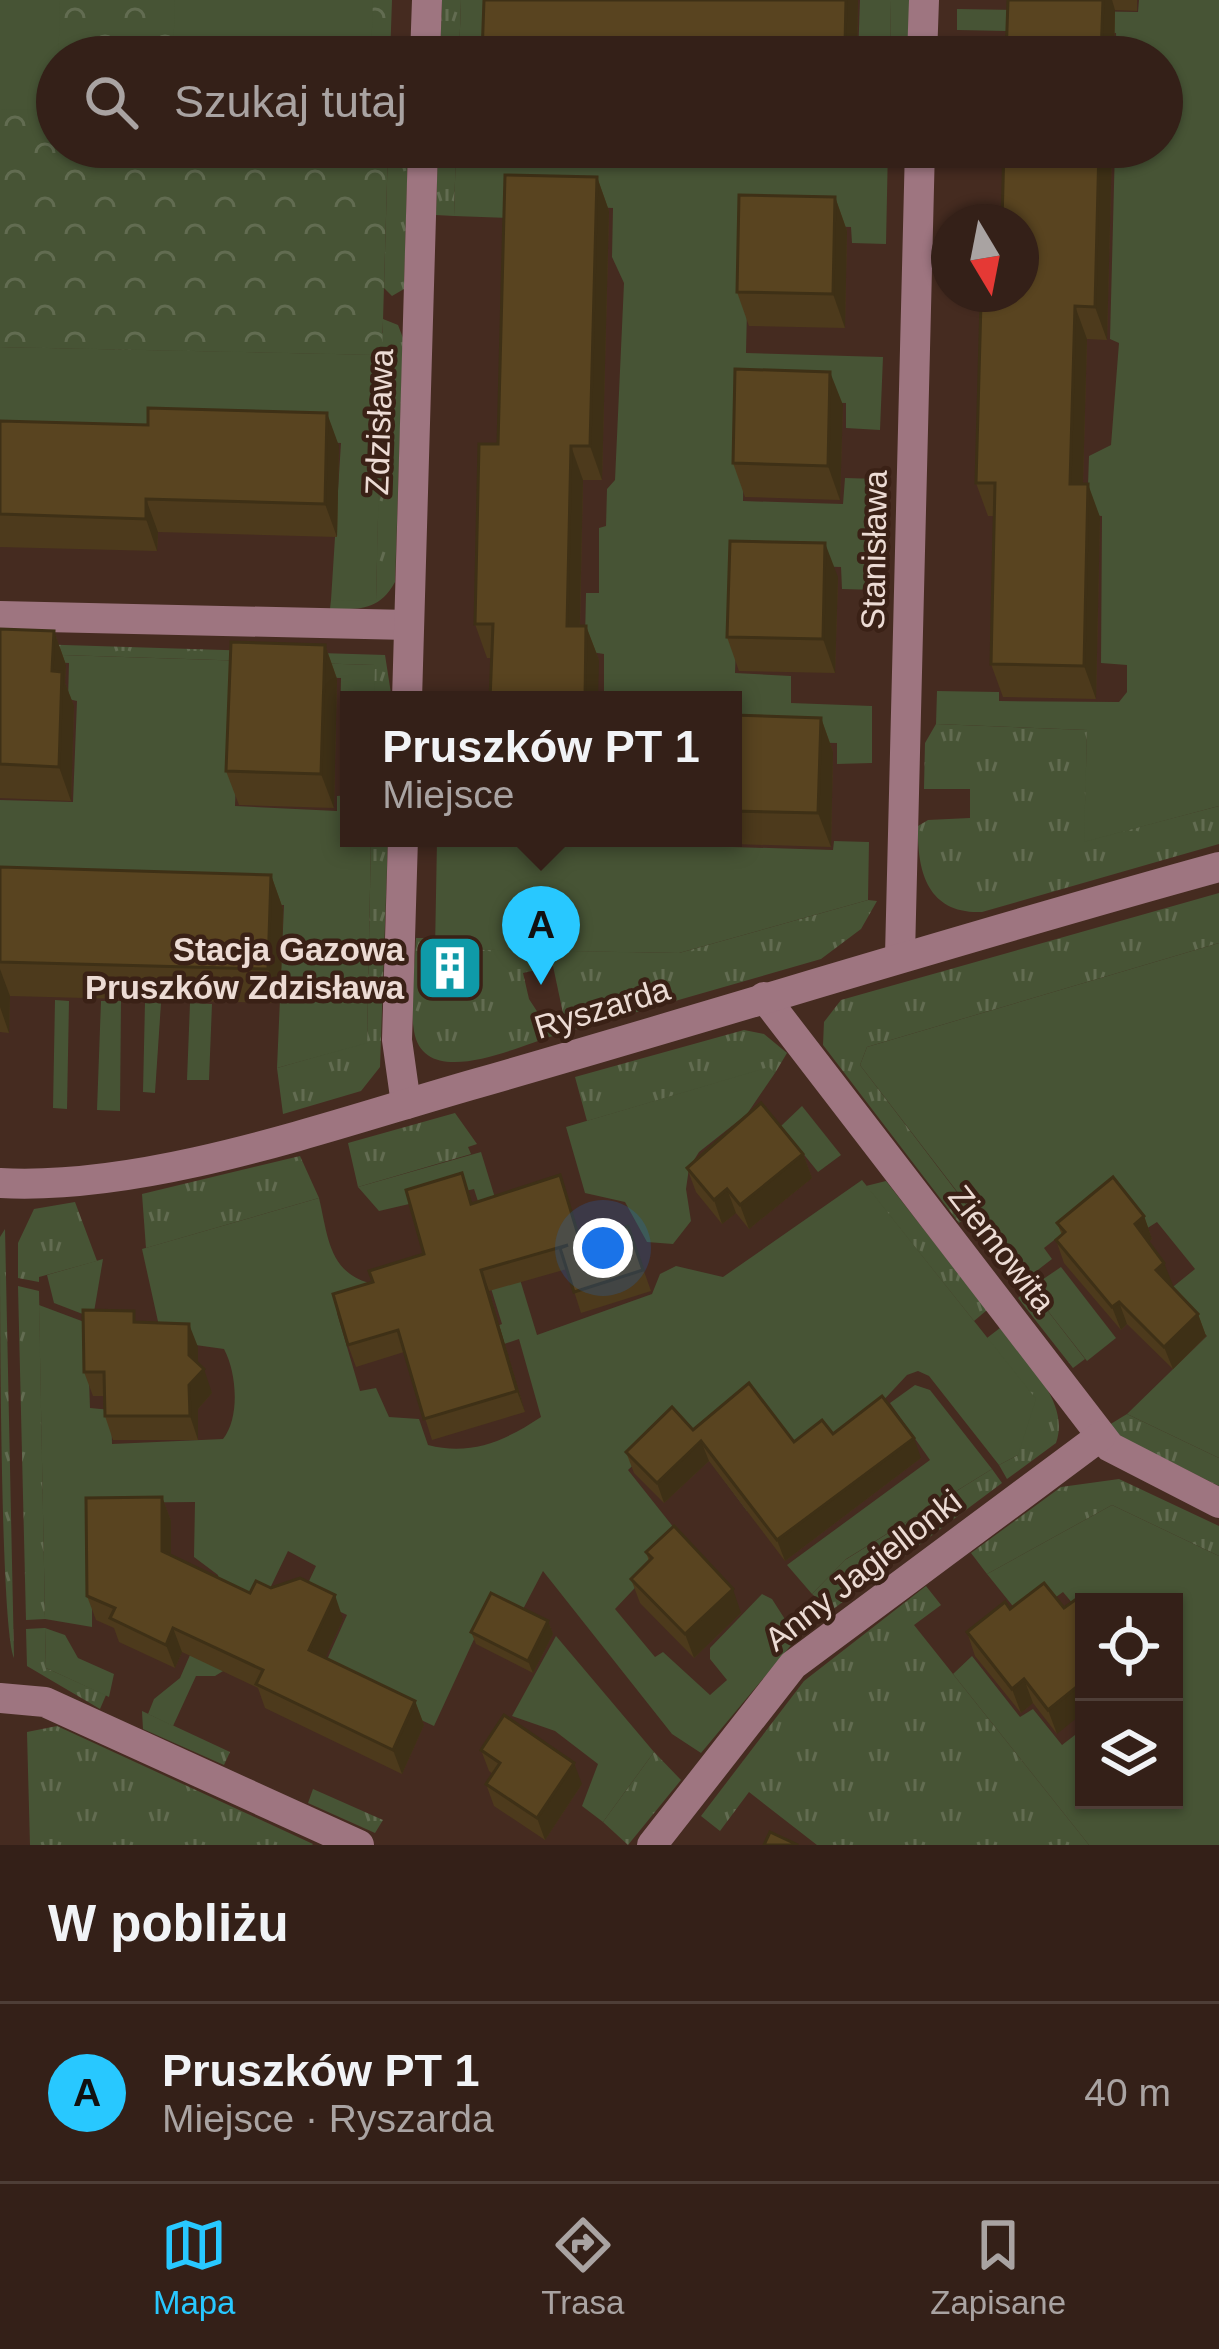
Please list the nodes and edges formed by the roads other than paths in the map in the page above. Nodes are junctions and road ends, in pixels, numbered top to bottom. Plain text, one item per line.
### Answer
1 (427, 0) edge
2 (924, 0) edge
3 (426, 36) edge
4 (923, 36) edge
5 (422, 168) edge
6 (919, 168) edge
7 (0, 616) edge
8 (410, 625) junction
9 (407, 691) edge
10 (403, 847) edge
11 (1219, 867) edge
12 (900, 955) junction
13 (764, 997) junction
14 (406, 1104) junction
15 (0, 1183) edge
16 (1101, 1436) junction
17 (1219, 1503) edge
18 (0, 1697) edge
19 (359, 1845) edge
20 (652, 1845) edge

1 - 3 street
2 - 4 street
5 - 8 street, Zdzisława
6 - 12 street, Stanisława
7 - 8 street
8 - 9 street, Zdzisława
10 - 14 street
11 - 12 street, Ryszarda
12 - 13 street, Ryszarda
13 - 14 street, Ryszarda
13 - 16 street, Ziemowita
14 - 15 street, Ryszarda
16 - 17 street, Ziemowita
16 - 20 street, Anny Jagiellonki
18 - 19 street

